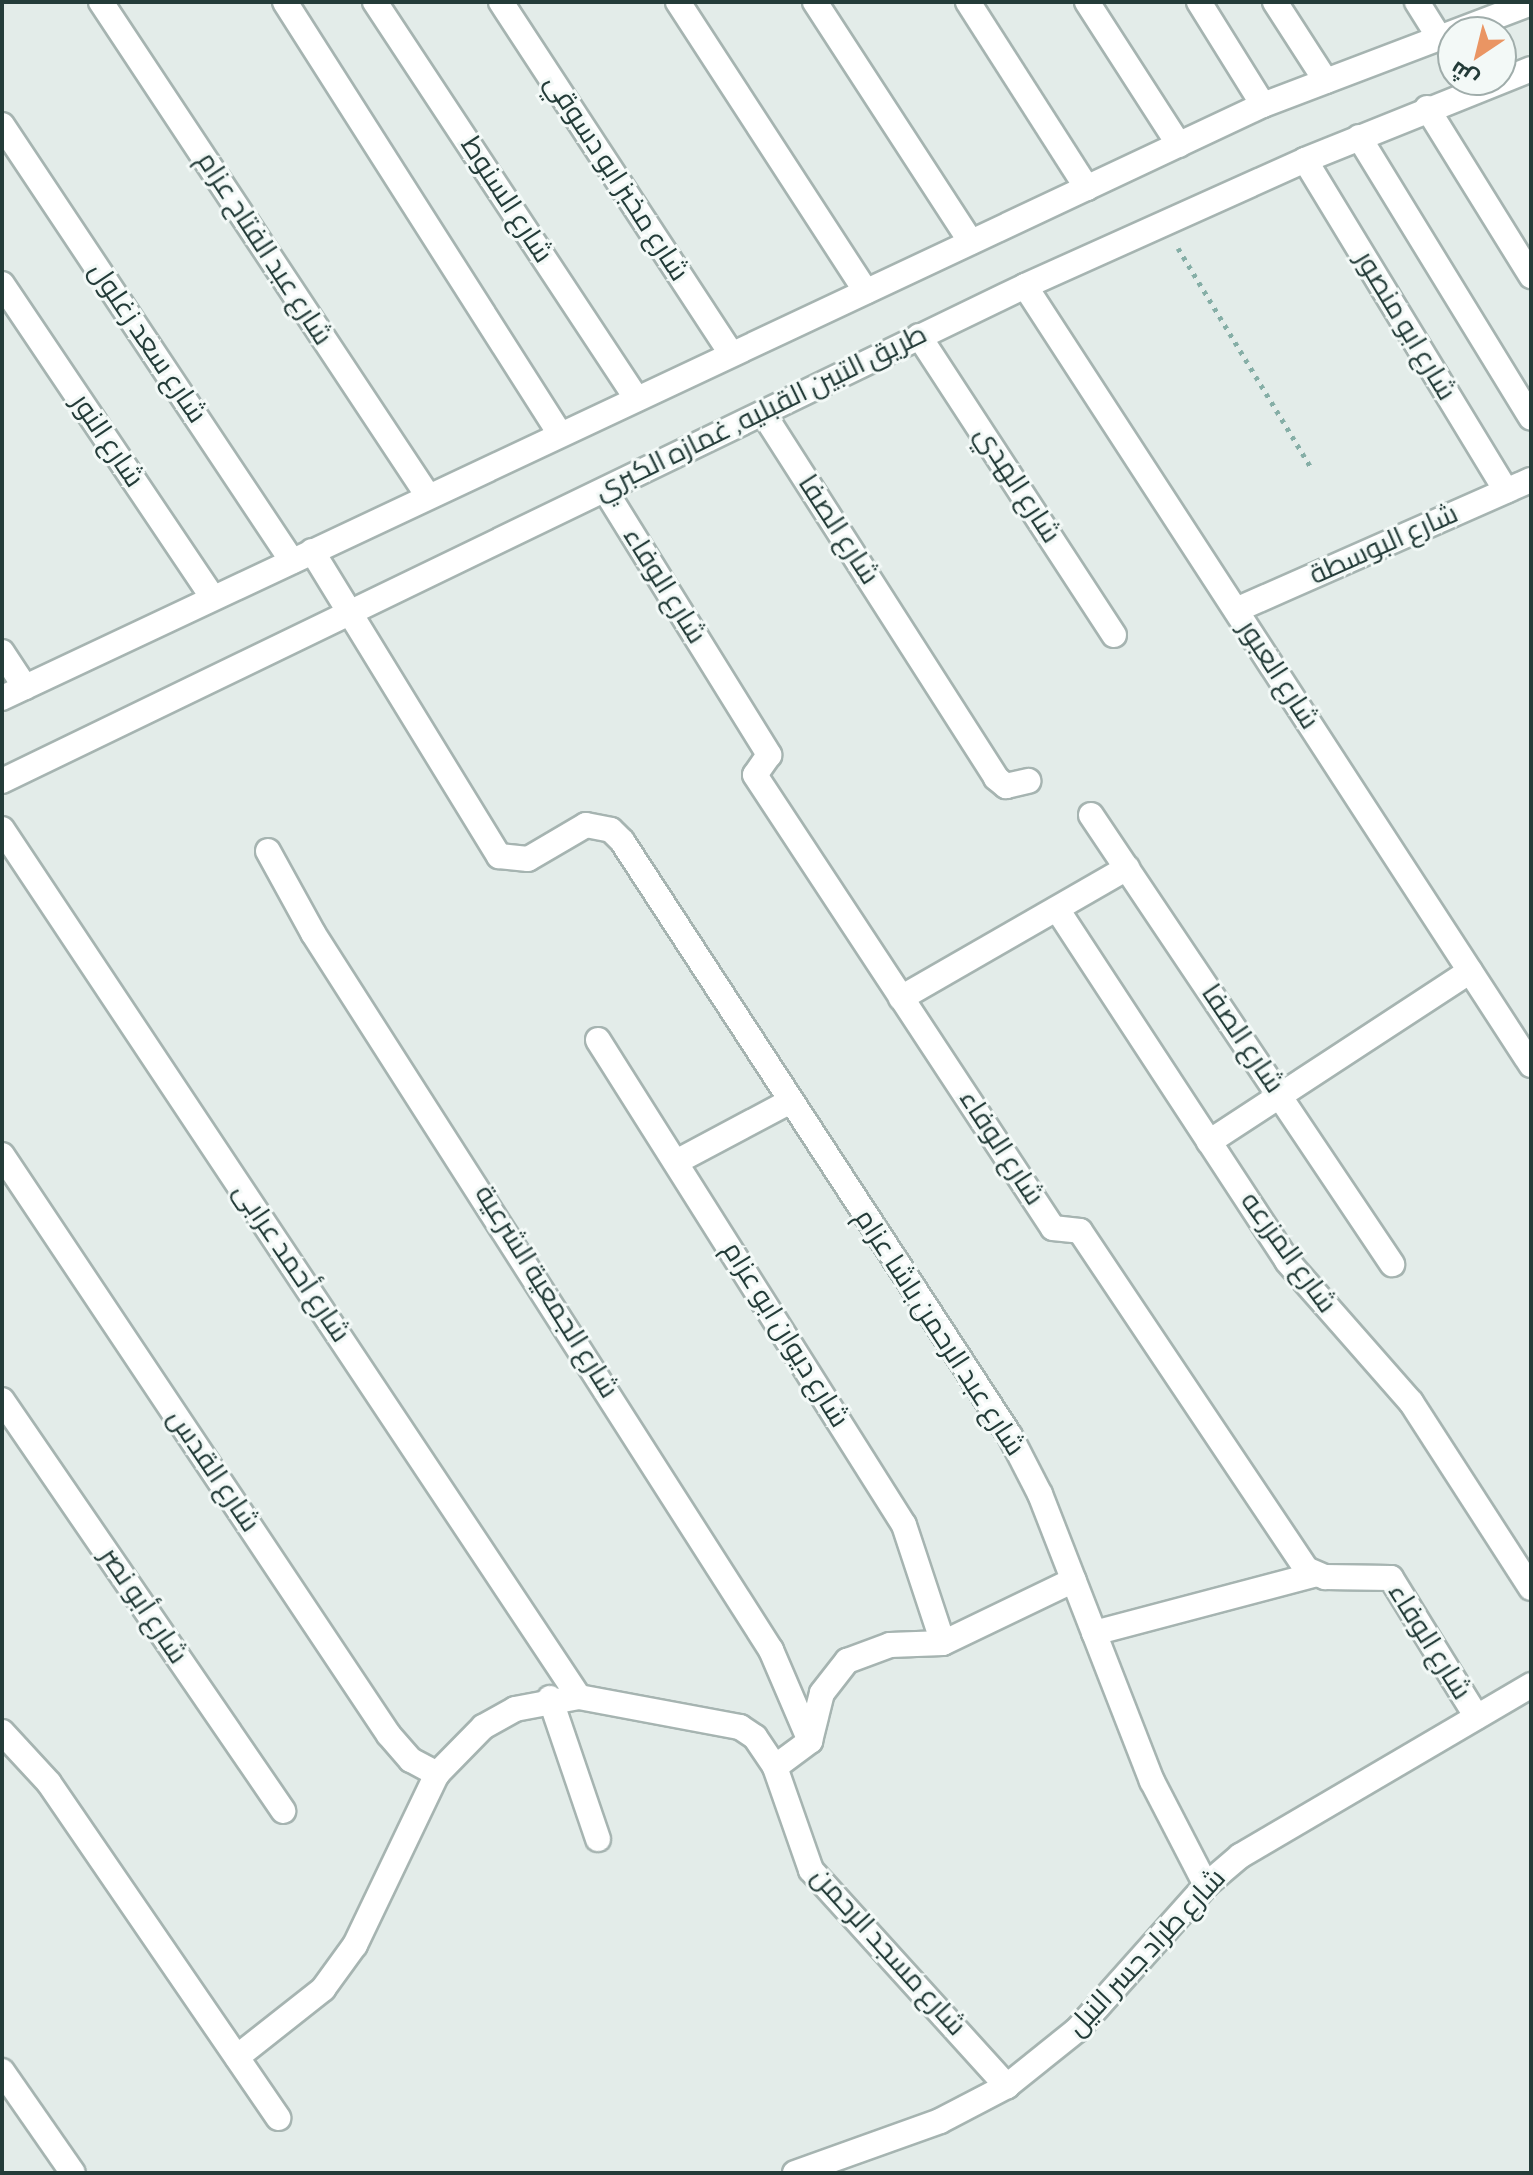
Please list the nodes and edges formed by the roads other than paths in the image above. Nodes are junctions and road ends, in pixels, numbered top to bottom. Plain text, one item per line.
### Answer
1 (101, 2) edge
2 (285, 2) edge
3 (375, 2) edge
4 (501, 2) edge
5 (678, 2) edge
6 (815, 2) edge
7 (968, 2) edge
8 (1087, 2) edge
9 (1199, 2) edge
10 (1275, 2) edge
11 (1417, 2) edge
12 (1531, 3) edge
13 (1494, 16) edge
14 (1437, 34) edge
15 (1437, 36) edge
16 (1531, 69) edge
17 (1326, 81) junction
18 (1263, 105) junction
19 (1427, 108) junction
20 (2, 125) edge
21 (1359, 137) junction
22 (1179, 145) junction
23 (1305, 160) junction
24 (1087, 188) junction
25 (971, 242) junction
26 (1531, 276) edge
27 (2, 284) edge
28 (1025, 286) junction
29 (866, 291) junction
30 (919, 336) junction
31 (731, 353) junction
32 (636, 398) junction
33 (763, 413) junction
34 (1531, 418) edge
35 (560, 434) junction
36 (1531, 480) edge
37 (605, 490) junction
38 (1506, 491) junction
39 (428, 496) junction
40 (302, 556) junction
41 (213, 598) junction
42 (1236, 610) junction
43 (348, 613) junction
44 (1114, 635) dead end
45 (2, 652) edge
46 (25, 687) junction
47 (2, 698) edge
48 (2, 781) edge
49 (1028, 781) dead end
50 (1091, 815) dead end
51 (597, 825) joint
52 (2, 829) edge
53 (268, 851) dead end
54 (1127, 868) junction
55 (1057, 909) junction
56 (1470, 971) junction
57 (901, 998) junction
58 (598, 1040) dead end
59 (1531, 1065) edge
60 (1280, 1096) junction
61 (789, 1102) junction
62 (1209, 1142) junction
63 (2, 1155) edge
64 (676, 1162) junction
65 (1392, 1264) dead end
66 (2, 1400) edge
67 (1314, 1575) junction
68 (1074, 1580) junction
69 (1531, 1588) edge
70 (1094, 1633) junction
71 (943, 1643) junction
72 (1531, 1685) edge
73 (579, 1697) junction
74 (550, 1698) junction
75 (1477, 1717) junction
76 (2, 1732) edge
77 (810, 1741) junction
78 (775, 1767) junction
79 (437, 1774) junction
80 (283, 1811) dead end
81 (598, 1839) dead end
82 (1206, 1885) junction
83 (237, 2057) junction
84 (2, 2071) edge
85 (1007, 2086) junction
86 (278, 2118) dead end
87 (73, 2173) edge
88 (795, 2173) edge

1 - 39 street, شارع عبد الفتاح عزام
2 - 35 street
3 - 32 street, شارع السنوط
4 - 31 street, شارع مخبز ابو دسوقي
5 - 29 street
6 - 25 street
7 - 24 street
8 - 22 street
9 - 18 street
10 - 17 street
11 - 14 street
12 - 13 street
15 - 17 street
16 - 19 street, طريق التبين القبليه, غمازه الكبري
17 - 18 street
18 - 22 street
19 - 21 street, طريق التبين القبليه, غمازه الكبري
19 - 26 street
20 - 40 street, شارع سعد زغلول
21 - 23 street, طريق التبين القبليه, غمازه الكبري
21 - 34 street
22 - 24 street
23 - 28 street, طريق التبين القبليه, غمازه الكبري
23 - 38 street, شارع ابو منصور
24 - 25 street
25 - 29 street
27 - 41 street, شارع النور
28 - 30 street, طريق التبين القبليه, غمازه الكبري
28 - 42 street, شارع العبور
29 - 31 street
30 - 33 street, طريق التبين القبليه, غمازه الكبري
30 - 44 street, شارع الهدي
31 - 32 street
32 - 35 street
33 - 37 street, طريق التبين القبليه, غمازه الكبري
33 - 49 street, شارع الصفا
35 - 39 street
36 - 38 street, شارع البوسطة
37 - 43 street, طريق التبين القبليه, غمازه الكبري
37 - 57 street, شارع الوفاء
38 - 42 street, شارع البوسطة
39 - 40 street
40 - 41 street
40 - 43 street, شارع سعد زغلول
41 - 46 street
42 - 56 street, شارع العبور
43 - 48 street, طريق التبين القبليه, غمازه الكبري
43 - 51 street, شارع سعد زغلول
45 - 46 street
46 - 47 street
50 - 54 street, شارع الصفا
51 - 61 street, شارع عبد الرحمن باشا عزام
52 - 73 street, شارع أحمد عرابى
53 - 77 street, شارع الجمعية الشرعية
54 - 55 street
54 - 60 street, شارع الصفا
55 - 57 street
55 - 62 street, شارع المزرعه
56 - 59 street, شارع العبور
56 - 60 street
57 - 67 street, شارع الوفاء
58 - 64 street, شارع ديوان ابو عزام
60 - 62 street
60 - 65 street, شارع الصفا
61 - 64 street
61 - 68 street, شارع عبد الرحمن باشا عزام
62 - 69 street, شارع المزرعه
63 - 79 street, شارع القدس
64 - 71 street, شارع ديوان ابو عزام
66 - 80 street, شارع أبو نصر
67 - 70 street
67 - 75 street, شارع الوفاء
68 - 70 street, شارع عبد الرحمن باشا عزام
68 - 71 street
70 - 82 street, شارع عبد الرحمن باشا عزام
71 - 77 street
72 - 75 street, شارع طراد جسر النيل
73 - 74 street
73 - 78 street, شارع مسجد الرحمن
74 - 79 street
74 - 81 street
75 - 82 street, شارع طراد جسر النيل
76 - 83 street
77 - 78 street
78 - 85 street, شارع مسجد الرحمن
79 - 83 street
82 - 85 street, شارع طراد جسر النيل
83 - 86 street
84 - 87 street
85 - 88 street, شارع طراد جسر النيل

